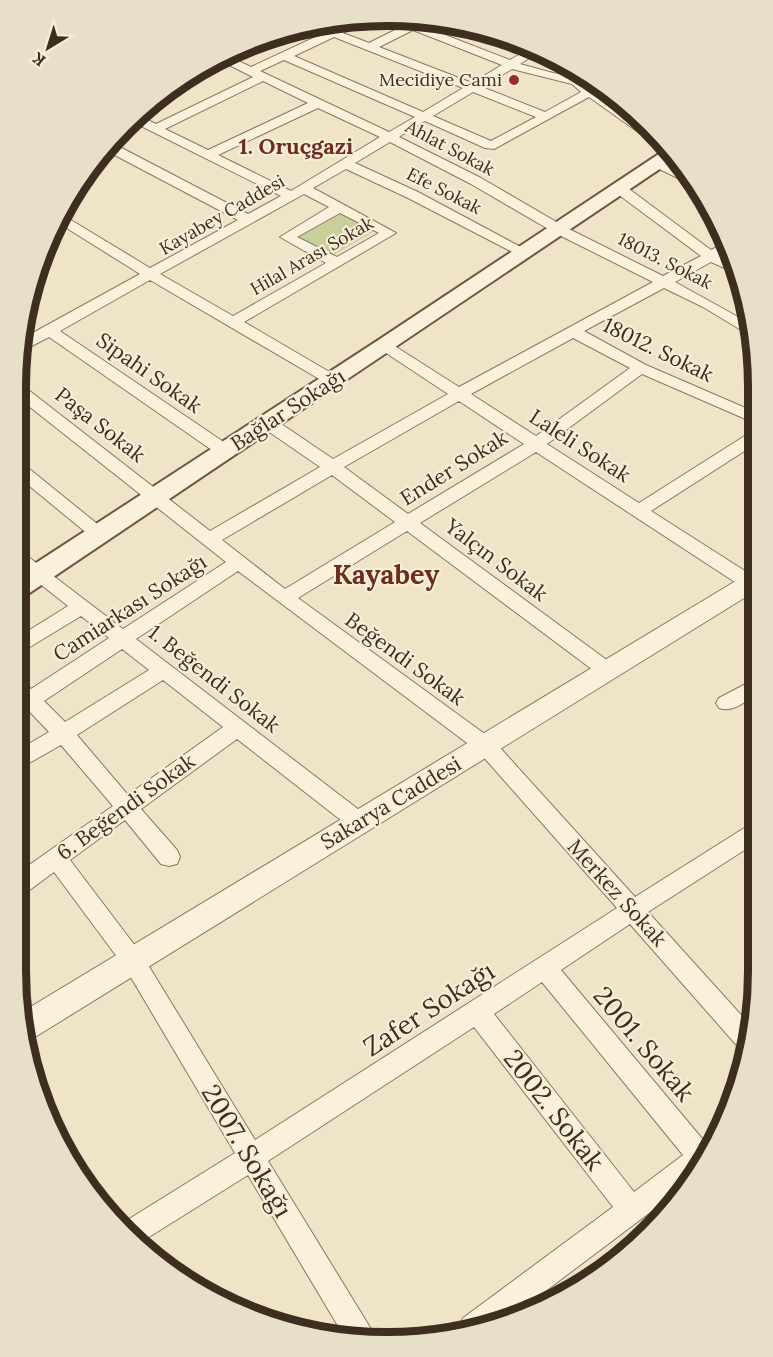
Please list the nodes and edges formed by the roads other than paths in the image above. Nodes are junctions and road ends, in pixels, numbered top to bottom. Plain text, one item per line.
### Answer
1 (407, 26) edge
2 (345, 28) edge
3 (423, 28) edge
4 (328, 30) edge
5 (336, 33) junction
6 (369, 47) junction
7 (528, 54) edge
8 (285, 56) junction
9 (230, 61) edge
10 (512, 64) junction
11 (256, 74) junction
12 (578, 84) junction
13 (584, 84) edge
14 (474, 88) junction
15 (589, 92) junction
16 (320, 102) junction
17 (545, 116) junction
18 (424, 118) junction
19 (141, 122) edge
20 (155, 129) junction
21 (390, 137) junction
22 (114, 149) edge
23 (659, 149) edge
24 (208, 155) junction
25 (664, 155) edge
26 (346, 164) junction
27 (304, 189) junction
28 (620, 189) junction
29 (291, 196) junction
30 (340, 207) junction
31 (249, 220) junction
32 (64, 225) edge
33 (560, 230) junction
34 (721, 250) edge
35 (525, 253) junction
36 (710, 256) junction
37 (336, 263) junction
38 (726, 264) edge
39 (151, 275) junction
40 (665, 281) junction
41 (232, 323) junction
42 (742, 325) edge
43 (49, 330) junction
44 (574, 332) junction
45 (29, 342) edge
46 (386, 346) junction
47 (641, 368) junction
48 (332, 380) junction
49 (460, 394) junction
50 (26, 396) edge
51 (748, 415) edge
52 (268, 423) junction
53 (748, 442) edge
54 (536, 444) junction
55 (225, 451) junction
56 (331, 466) junction
57 (26, 475) edge
58 (156, 497) junction
59 (638, 511) junction
60 (408, 523) junction
61 (100, 535) junction
62 (209, 540) junction
63 (239, 562) junction
64 (26, 565) edge
65 (38, 575) junction
66 (748, 578) edge
67 (26, 582) edge
68 (748, 584) edge
69 (284, 598) junction
70 (81, 607) junction
71 (123, 639) junction
72 (26, 642) edge
73 (164, 670) junction
74 (608, 671) junction
75 (748, 690) edge
76 (726, 702) dead end
77 (26, 703) edge
78 (26, 707) edge
79 (238, 727) junction
80 (63, 733) junction
81 (486, 746) junction
82 (26, 756) edge
83 (126, 807) junction
84 (359, 822) junction
85 (748, 837) edge
86 (169, 857) dead end
87 (56, 858) junction
88 (26, 880) edge
89 (632, 910) junction
90 (134, 963) junction
91 (544, 968) junction
92 (477, 1011) junction
93 (30, 1025) edge
94 (742, 1034) edge
95 (700, 1150) edge
96 (252, 1159) junction
97 (691, 1165) edge
98 (631, 1209) junction
99 (136, 1230) edge
100 (488, 1316) edge
101 (356, 1330) edge

1 - 6 street
2 - 5 street
3 - 10 street
4 - 5 street
5 - 6 street
5 - 8 street
6 - 14 street
7 - 10 street, Kayabey Caddesi
8 - 11 street
8 - 18 street
9 - 11 street, Ahlat Sokak
10 - 12 street
10 - 14 street, Kayabey Caddesi
11 - 16 street, Ahlat Sokak
11 - 20 street
12 - 13 street
12 - 15 street
14 - 17 street
14 - 18 street, Kayabey Caddesi
15 - 17 street
15 - 23 street
16 - 21 street, Ahlat Sokak
16 - 24 street
17 - 18 street
18 - 21 street, Kayabey Caddesi
19 - 20 street
20 - 24 street
21 - 26 street, Kayabey Caddesi
21 - 33 street, Ahlat Sokak
22 - 31 street
24 - 29 street
25 - 28 main road, Bağlar Sokağı
26 - 27 street, Kayabey Caddesi
26 - 35 street, Efe Sokak
27 - 29 street, Kayabey Caddesi
27 - 30 street, Hilal Arası Sokak
28 - 33 main road, Bağlar Sokağı
28 - 36 street
29 - 31 street, Kayabey Caddesi
30 - 37 street
30 - 37 street, Hilal Arası Sokak
31 - 39 street, Kayabey Caddesi
32 - 39 street
33 - 35 main road, Bağlar Sokağı
33 - 40 street, 18013. Sokak
34 - 36 street
35 - 46 main road, Bağlar Sokağı
36 - 38 street
36 - 40 street
37 - 41 street, Hilal Arası Sokak
39 - 41 street
39 - 43 street, Kayabey Caddesi
40 - 42 street, 18013. Sokak
40 - 44 street
41 - 48 street
43 - 45 street, Kayabey Caddesi
43 - 55 street, Sipahi Sokak
44 - 47 street, 18012. Sokak
44 - 49 street
46 - 48 main road, Bağlar Sokağı
46 - 49 street, Laleli Sokak
47 - 51 street, 18012. Sokak
47 - 54 street, Ender Sokak
48 - 52 main road, Bağlar Sokağı
49 - 54 street, Laleli Sokak
49 - 56 street
50 - 58 street, Paşa Sokak
52 - 55 main road, Bağlar Sokağı
52 - 56 street, Yalçın Sokak
53 - 59 street
54 - 59 street, Laleli Sokak
54 - 60 street, Ender Sokak
55 - 58 main road, Bağlar Sokağı
56 - 60 street, Yalçın Sokak
56 - 62 street
57 - 61 street
58 - 61 main road, Bağlar Sokağı
58 - 62 street, Beğendi Sokak
59 - 66 street, Laleli Sokak
60 - 69 street, Ender Sokak
60 - 74 street, Yalçın Sokak
61 - 65 main road, Bağlar Sokağı
62 - 63 street, Beğendi Sokak
63 - 69 street, Beğendi Sokak
63 - 71 street, Camiarkası Sokağı
64 - 65 street, 1. Beğendi Sokak
65 - 67 main road, Bağlar Sokağı
65 - 70 street, 1. Beğendi Sokak
68 - 74 street, Sakarya Caddesi
69 - 81 street, Beğendi Sokak
70 - 71 street, 1. Beğendi Sokak
70 - 72 street
71 - 73 street, 1. Beğendi Sokak
71 - 77 street, Camiarkası Sokağı
73 - 79 street, 1. Beğendi Sokak
73 - 80 street
74 - 81 street, Sakarya Caddesi
75 - 76 street
78 - 80 street
79 - 83 street, 6. Beğendi Sokak
79 - 84 street, 1. Beğendi Sokak
80 - 82 street
80 - 83 street
81 - 84 street, Sakarya Caddesi
81 - 89 street, Merkez Sokak
83 - 86 street
83 - 87 street, 6. Beğendi Sokak
84 - 90 street, Sakarya Caddesi
85 - 89 street, Zafer Sokağı
87 - 88 street, 6. Beğendi Sokak
87 - 90 street, 2007. Sokağı
89 - 91 street, Zafer Sokağı
89 - 94 street, Merkez Sokak
90 - 93 street, Sakarya Caddesi
90 - 96 street, 2007. Sokağı
91 - 92 street, Zafer Sokağı
91 - 95 street, 2001. Sokak
92 - 96 street, Zafer Sokağı
92 - 98 street, 2002. Sokak
96 - 99 street, Zafer Sokağı
96 - 101 street, 2007. Sokağı
97 - 98 street
98 - 100 street

